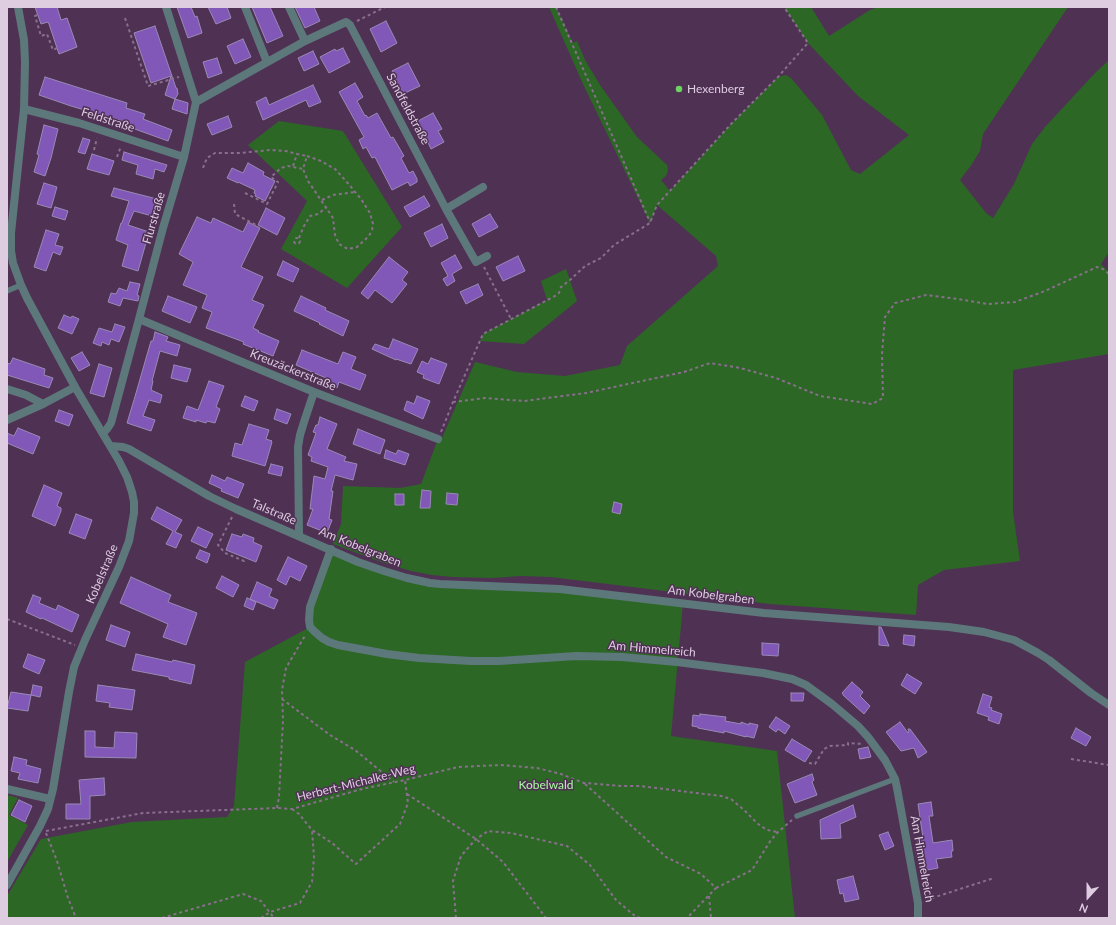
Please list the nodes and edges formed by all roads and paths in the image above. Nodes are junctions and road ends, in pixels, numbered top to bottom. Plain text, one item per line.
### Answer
1 (18, 7) edge
2 (166, 7) edge
3 (245, 7) edge
4 (289, 7) edge
5 (386, 7) edge
6 (556, 7) edge
7 (784, 7) edge
8 (37, 15) dead end
9 (125, 18) dead end
10 (348, 23) junction
11 (53, 35) dead end
12 (48, 37) junction
13 (305, 42) junction
14 (57, 48) dead end
15 (267, 62) junction
16 (187, 74) junction
17 (196, 102) junction
18 (24, 109) junction
19 (100, 129) junction
20 (123, 137) junction
21 (94, 150) dead end
22 (297, 154) junction
23 (306, 156) junction
24 (117, 158) dead end
25 (184, 158) junction
26 (293, 166) junction
27 (203, 168) dead end
28 (304, 169) junction
29 (483, 187) dead end
30 (355, 192) junction
31 (245, 193) dead end
32 (322, 200) junction
33 (234, 204) dead end
34 (327, 207) junction
35 (446, 209) junction
36 (650, 223) junction
37 (256, 225) dead end
38 (299, 238) dead end
39 (9, 251) edge
40 (483, 258) joint
41 (1109, 274) edge
42 (21, 284) junction
43 (7, 291) edge
44 (140, 319) junction
45 (511, 319) junction
46 (75, 387) junction
47 (7, 389) edge
48 (314, 392) junction
49 (453, 402) junction
50 (43, 404) junction
51 (7, 420) edge
52 (103, 433) junction
53 (438, 438) joint
54 (110, 446) junction
55 (236, 509) junction
56 (298, 535) junction
57 (331, 549) junction
58 (246, 558) dead end
59 (7, 619) edge
60 (310, 626) junction
61 (82, 648) junction
62 (282, 699) junction
63 (1109, 705) edge
64 (868, 737) junction
65 (1071, 760) dead end
66 (809, 763) dead end
67 (1109, 764) edge
68 (895, 779) junction
69 (405, 780) junction
70 (394, 782) junction
71 (584, 783) junction
72 (7, 789) edge
73 (407, 794) junction
74 (50, 800) junction
75 (277, 808) junction
76 (292, 809) junction
77 (797, 816) joint
78 (312, 830) junction
79 (46, 831) junction
80 (778, 832) junction
81 (35, 835) junction
82 (476, 839) junction
83 (994, 878) dead end
84 (7, 885) edge
85 (716, 888) junction
86 (709, 896) junction
87 (918, 903) junction
88 (270, 912) junction
89 (76, 918) edge
90 (162, 918) edge
91 (261, 918) edge
92 (274, 918) edge
93 (456, 918) edge
94 (546, 918) edge
95 (640, 918) edge
96 (687, 918) edge
97 (711, 918) edge
98 (918, 918) edge

1 - 18 street, Kobelstraße
2 - 16 street, Flurstraße
3 - 15 street
4 - 13 street
5 - 10 path
6 - 36 path
7 - 36 path
8 - 12 path
9 - 16 path
10 - 13 street
10 - 35 street, Sandfeldstraße
11 - 12 path
12 - 14 path
13 - 15 street
15 - 17 street
16 - 17 street, Flurstraße
17 - 25 street, Flurstraße
18 - 19 street, Feldstraße
18 - 39 street, Kobelstraße
19 - 20 street, Feldstraße
19 - 21 path
20 - 24 path
20 - 25 street, Feldstraße
22 - 23 path
22 - 26 path
22 - 27 path
23 - 28 path
23 - 30 path
25 - 44 street, Flurstraße
26 - 28 path
26 - 31 path
28 - 32 path
29 - 35 street
30 - 32 path
30 - 34 path
32 - 34 path
33 - 37 path
34 - 38 path
35 - 40 street, Sandfeldstraße
36 - 45 path
39 - 42 street, Kobelstraße
40 - 45 path
41 - 49 path
42 - 43 lane
42 - 46 street, Kobelstraße
44 - 48 street, Kreuzäckerstraße
44 - 52 street, Flurstraße
45 - 49 path
46 - 50 street
46 - 52 street, Kobelstraße
47 - 50 street
48 - 53 street, Kreuzäckerstraße
48 - 56 street, Talstraße
49 - 53 path
50 - 51 street
52 - 54 street, Kobelstraße
54 - 55 street, Talstraße
54 - 61 street, Kobelstraße
55 - 56 street, Talstraße
55 - 58 path
56 - 57 street, Am Kobelgraben
57 - 60 street
57 - 63 street, Am Kobelgraben
59 - 61 path
60 - 62 path
60 - 64 street, Am Himmelreich
61 - 74 street, Kobelstraße
62 - 70 path
62 - 75 path
64 - 66 path
64 - 68 street, Am Himmelreich
65 - 67 path
68 - 77 lane
68 - 87 street, Am Himmelreich
69 - 70 path, Herbert-Michalke-Weg
69 - 71 path, Herbert-Michalke-Weg
69 - 73 path
70 - 76 path, Herbert-Michalke-Weg
71 - 80 path, Herbert-Michalke-Weg
71 - 85 path, Herbert-Michalke-Weg
72 - 74 street
73 - 78 path
73 - 82 path
74 - 81 street, Kobelstraße
75 - 76 path, Herbert-Michalke-Weg
75 - 79 path, Herbert-Michalke-Weg
76 - 78 path
77 - 80 path
78 - 88 path
79 - 81 path, Herbert-Michalke-Weg
79 - 89 path
80 - 85 path
81 - 84 street, Kobelstraße
82 - 93 path
82 - 94 path
82 - 95 path
83 - 87 path
85 - 86 path
86 - 96 path
86 - 97 path
87 - 98 street, Am Himmelreich
88 - 90 path
88 - 91 path
88 - 92 path

